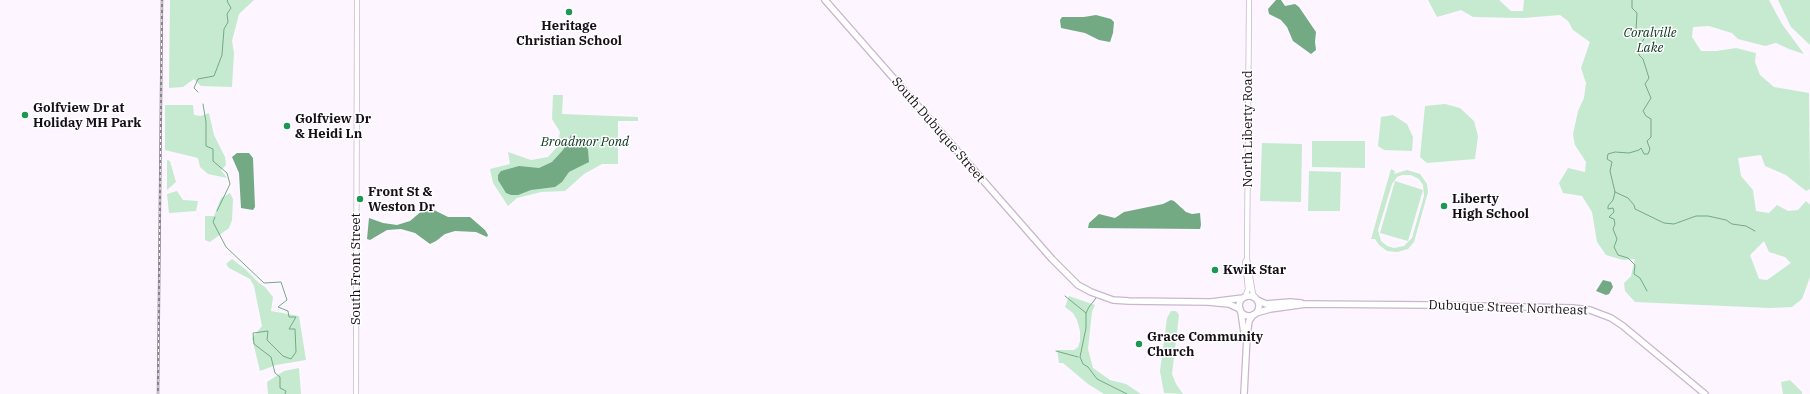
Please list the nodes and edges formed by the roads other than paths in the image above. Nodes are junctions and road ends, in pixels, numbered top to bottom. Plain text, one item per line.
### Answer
1 (357, 0) edge
2 (825, 0) edge
3 (1249, 0) edge
4 (1248, 259) junction
5 (1244, 297) junction
6 (1256, 299) junction
7 (1208, 302) junction
8 (1306, 304) junction
9 (1241, 311) junction
10 (1255, 314) junction
11 (1247, 336) junction
12 (356, 394) edge
13 (1244, 394) edge
14 (1706, 394) edge

1 - 12 street, South Front Street
2 - 7 main road, South Dubuque Street
3 - 4 street, North Liberty Road
4 - 5 street, North Liberty Road
4 - 6 street, North Liberty Road
5 - 6 main road
5 - 7 main road
5 - 9 main road
6 - 8 main road, Dubuque Street Northeast
6 - 10 main road
7 - 9 main road
8 - 10 main road, Dubuque Street Northeast
8 - 14 main road, Dubuque Street Northeast
9 - 10 main road
9 - 11 main road
10 - 11 main road
11 - 13 main road

